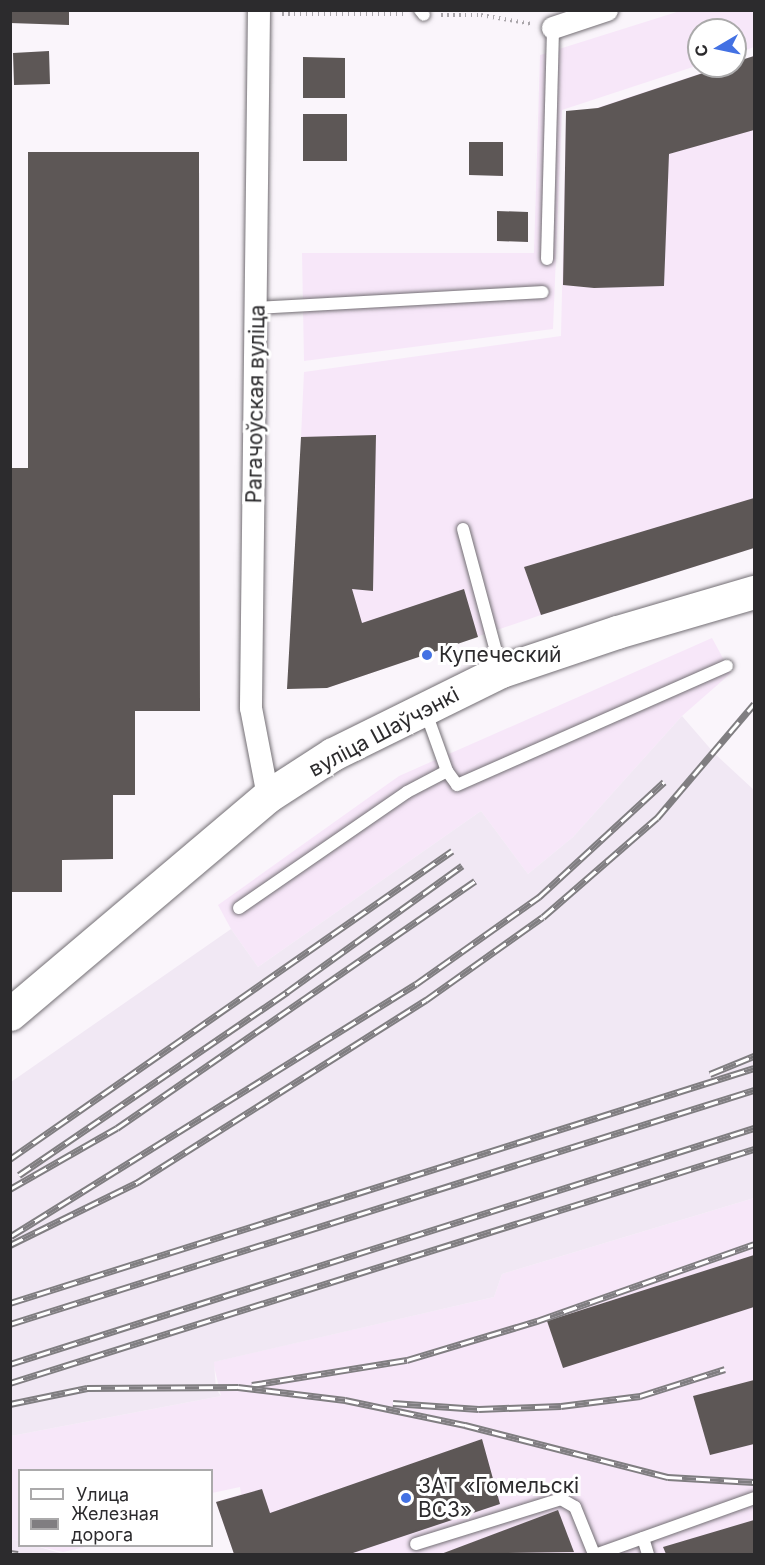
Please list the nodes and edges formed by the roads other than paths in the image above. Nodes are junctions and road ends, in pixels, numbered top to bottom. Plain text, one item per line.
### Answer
1 (607, 10) edge
2 (260, 13) edge
3 (553, 28) joint
4 (548, 259) dead end
5 (543, 292) dead end
6 (257, 309) junction
7 (463, 530) dead end
8 (754, 592) edge
9 (727, 666) dead end
10 (501, 671) junction
11 (425, 709) junction
12 (447, 771) junction
13 (268, 796) junction
14 (239, 908) dead end
15 (10, 1014) edge
16 (754, 1498) edge
17 (643, 1538) junction
18 (416, 1544) dead end
19 (596, 1554) edge
20 (648, 1554) edge

1 - 3 street
2 - 6 street, Рагачоўская вуліца
3 - 4 lane
5 - 6 lane
6 - 13 street, Рагачоўская вуліца
7 - 10 lane
8 - 10 main road, вуліца Шаўчэнкі
9 - 12 lane
10 - 11 main road, вуліца Шаўчэнкі
11 - 12 lane
11 - 13 main road, вуліца Шаўчэнкі
12 - 14 lane
13 - 15 main road, вуліца Шаўчэнкі
16 - 17 lane
17 - 19 lane
17 - 20 lane
18 - 19 lane

